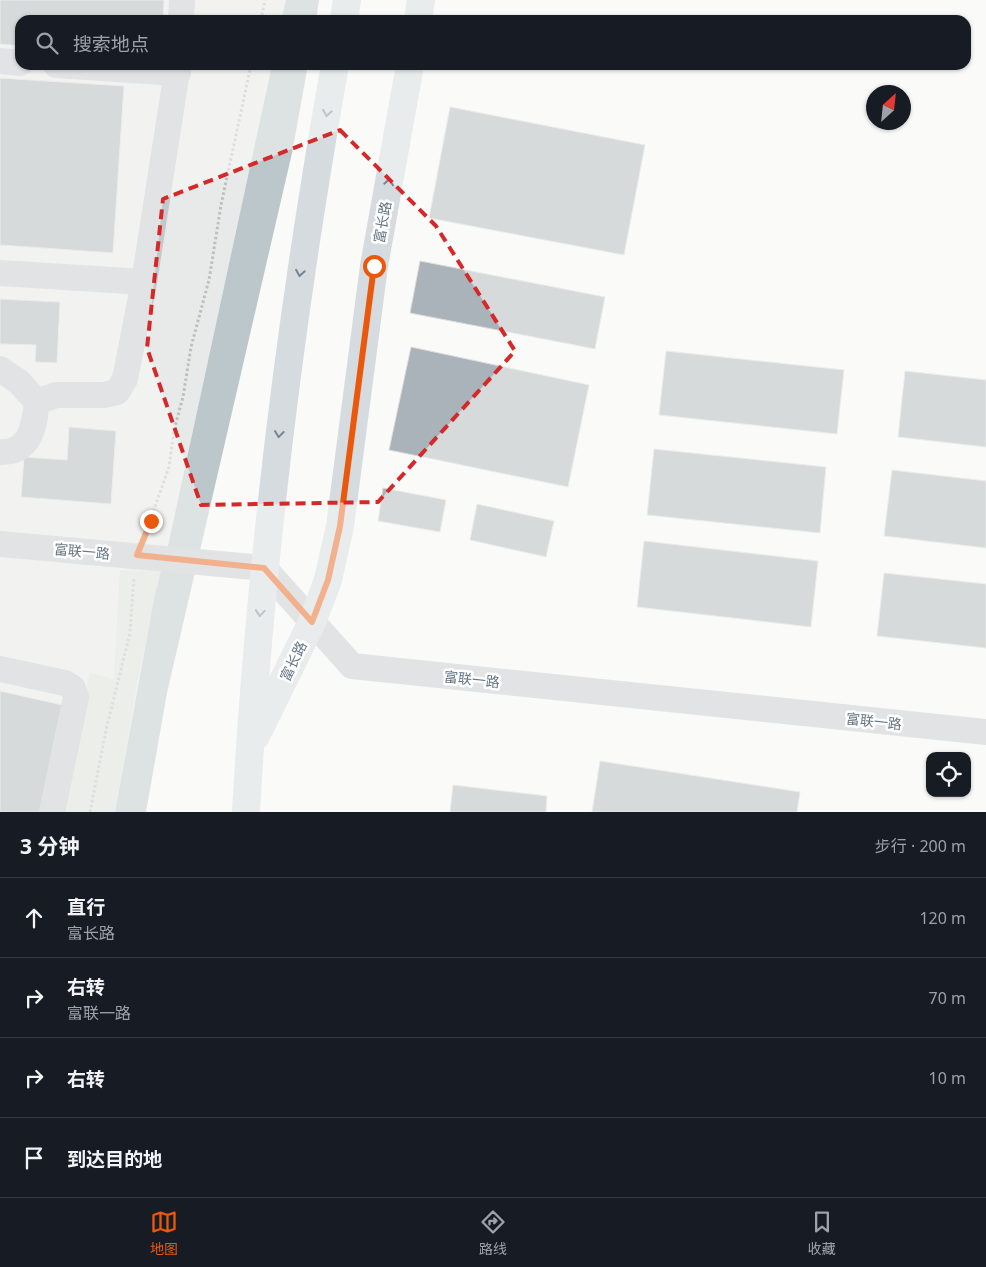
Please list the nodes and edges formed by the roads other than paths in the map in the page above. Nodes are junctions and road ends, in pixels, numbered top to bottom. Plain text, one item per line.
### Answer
1 (182, 0) edge
2 (347, 0) edge
3 (421, 0) edge
4 (181, 15) edge
5 (345, 15) edge
6 (419, 15) edge
7 (0, 61) edge
8 (15, 62) edge
9 (178, 70) edge
10 (334, 70) edge
11 (409, 70) edge
12 (0, 273) edge
13 (144, 282) junction
14 (0, 369) edge
15 (37, 402) junction
16 (0, 452) edge
17 (0, 544) edge
18 (264, 568) junction
19 (312, 622) junction
20 (0, 669) edge
21 (986, 732) edge
22 (249, 750) junction
23 (52, 812) edge
24 (246, 812) edge

1 - 4 street
2 - 5 main road
3 - 6 main road
7 - 8 street
9 - 13 street
10 -> 18 main road, 富长路
19 -> 11 main road, 富长路
12 - 13 street
13 - 15 street
14 - 15 street
15 - 16 street
17 - 18 street, 富联一路
18 - 19 street, 富联一路
18 -> 22 main road, 富长路
19 - 21 street, 富联一路
19 - 22 main road, 富长路
20 - 23 street
22 - 24 main road, 富长路

